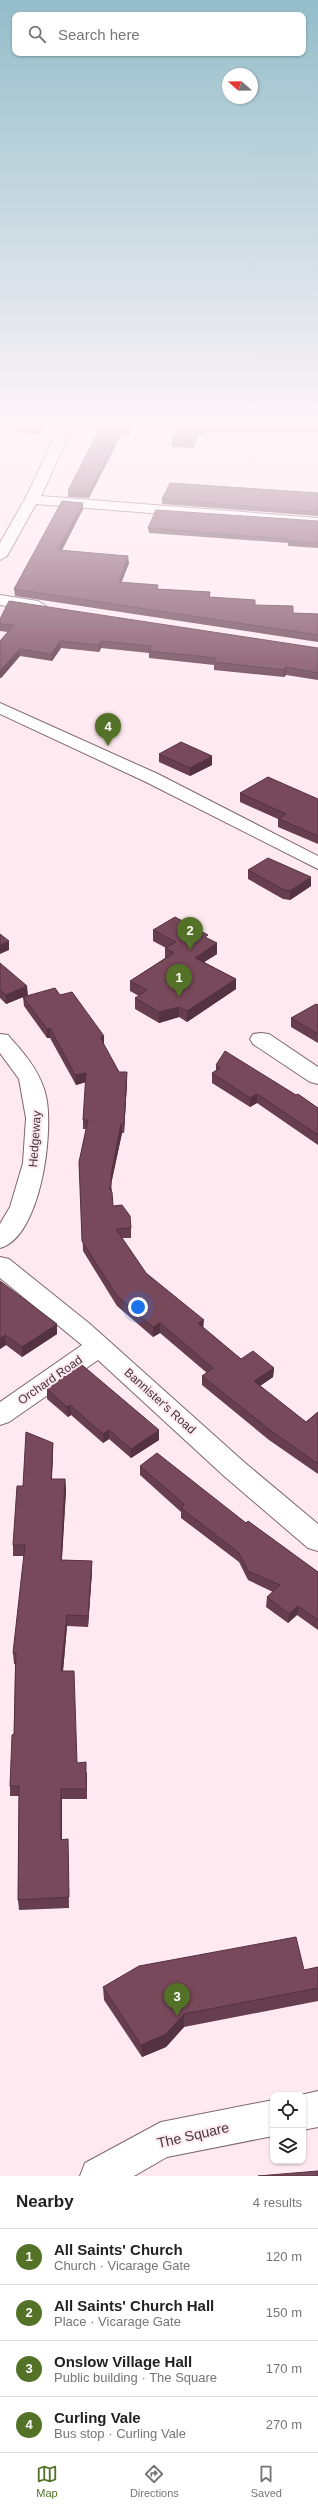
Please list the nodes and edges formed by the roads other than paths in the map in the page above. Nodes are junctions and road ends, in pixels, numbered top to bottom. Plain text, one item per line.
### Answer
1 (16, 528) edge
2 (0, 556) edge
3 (0, 600) edge
4 (54, 609) edge
5 (0, 708) edge
6 (318, 863) edge
7 (260, 1039) dead end
8 (0, 1040) edge
9 (318, 1077) edge
10 (0, 1240) edge
11 (0, 1265) edge
12 (99, 1346) junction
13 (0, 1415) edge
14 (318, 1540) edge
15 (318, 2109) edge
16 (306, 2111) edge
17 (270, 2119) edge
18 (98, 2176) edge

1 - 2 street
3 - 4 street
5 - 6 street
7 - 9 street
8 - 10 street, Hedgeway
11 - 12 street, Bannister's Road
12 - 13 street, Orchard Road
12 - 14 street, Bannister's Road
15 - 16 street
17 - 18 street, The Square

